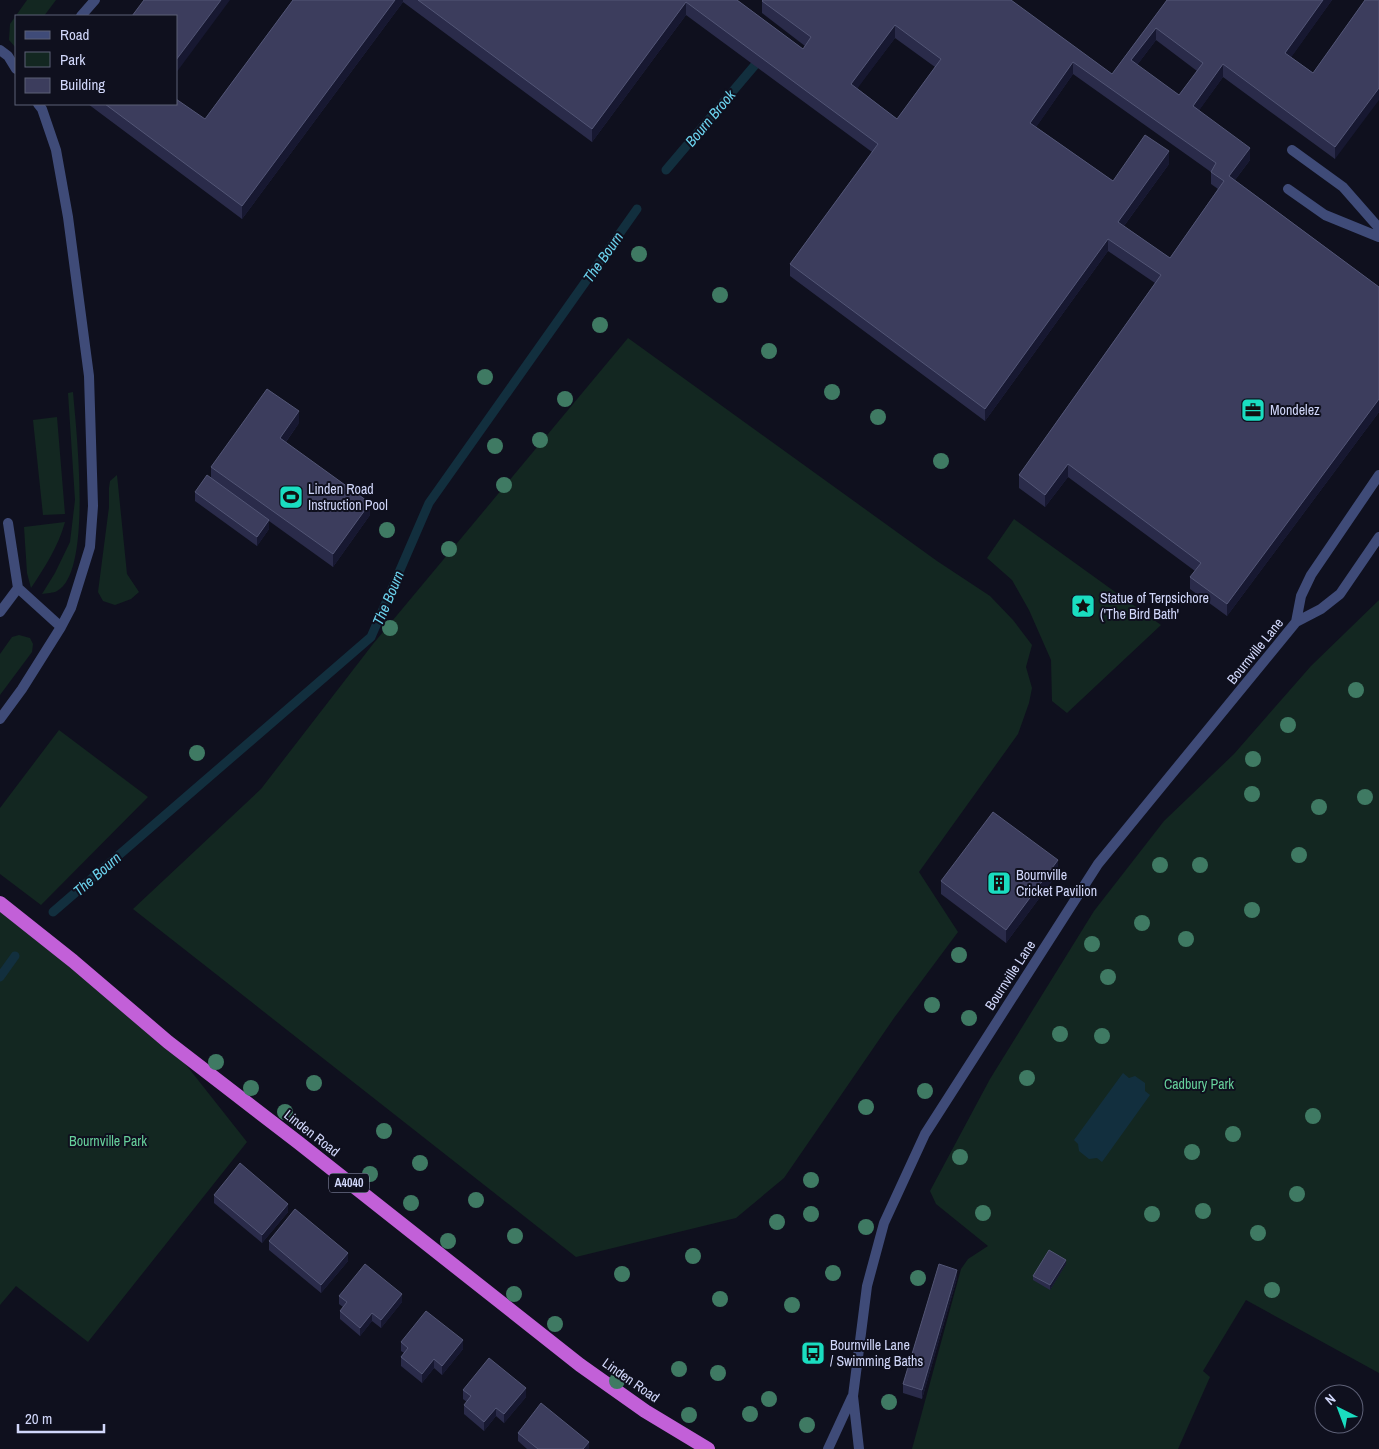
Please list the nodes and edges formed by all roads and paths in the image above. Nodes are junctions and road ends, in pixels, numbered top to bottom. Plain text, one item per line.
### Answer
1 (95, 0) edge
2 (82, 15) edge
3 (0, 50) edge
4 (15, 67) edge
5 (39, 105) edge
6 (1292, 150) dead end
7 (1288, 189) dead end
8 (1379, 228) edge
9 (1379, 236) edge
10 (1379, 475) edge
11 (8, 522) dead end
12 (1379, 537) edge
13 (18, 588) junction
14 (0, 612) edge
15 (1296, 622) junction
16 (62, 627) junction
17 (0, 719) edge
18 (0, 903) edge
19 (853, 1396) junction
20 (708, 1449) edge
21 (828, 1449) edge
22 (859, 1449) edge

1 - 2 street
3 - 4 street
5 - 16 street
6 - 8 street
7 - 9 street
10 - 15 street, Bournville Lane
11 - 13 street
12 - 15 street, Bournville Lane
13 - 14 street
13 - 16 street
15 - 19 street, Bournville Lane
16 - 17 street
18 - 20 highway, Linden Road / A4040
19 - 21 street, Bournville Lane
19 - 22 street, Bournville Lane

